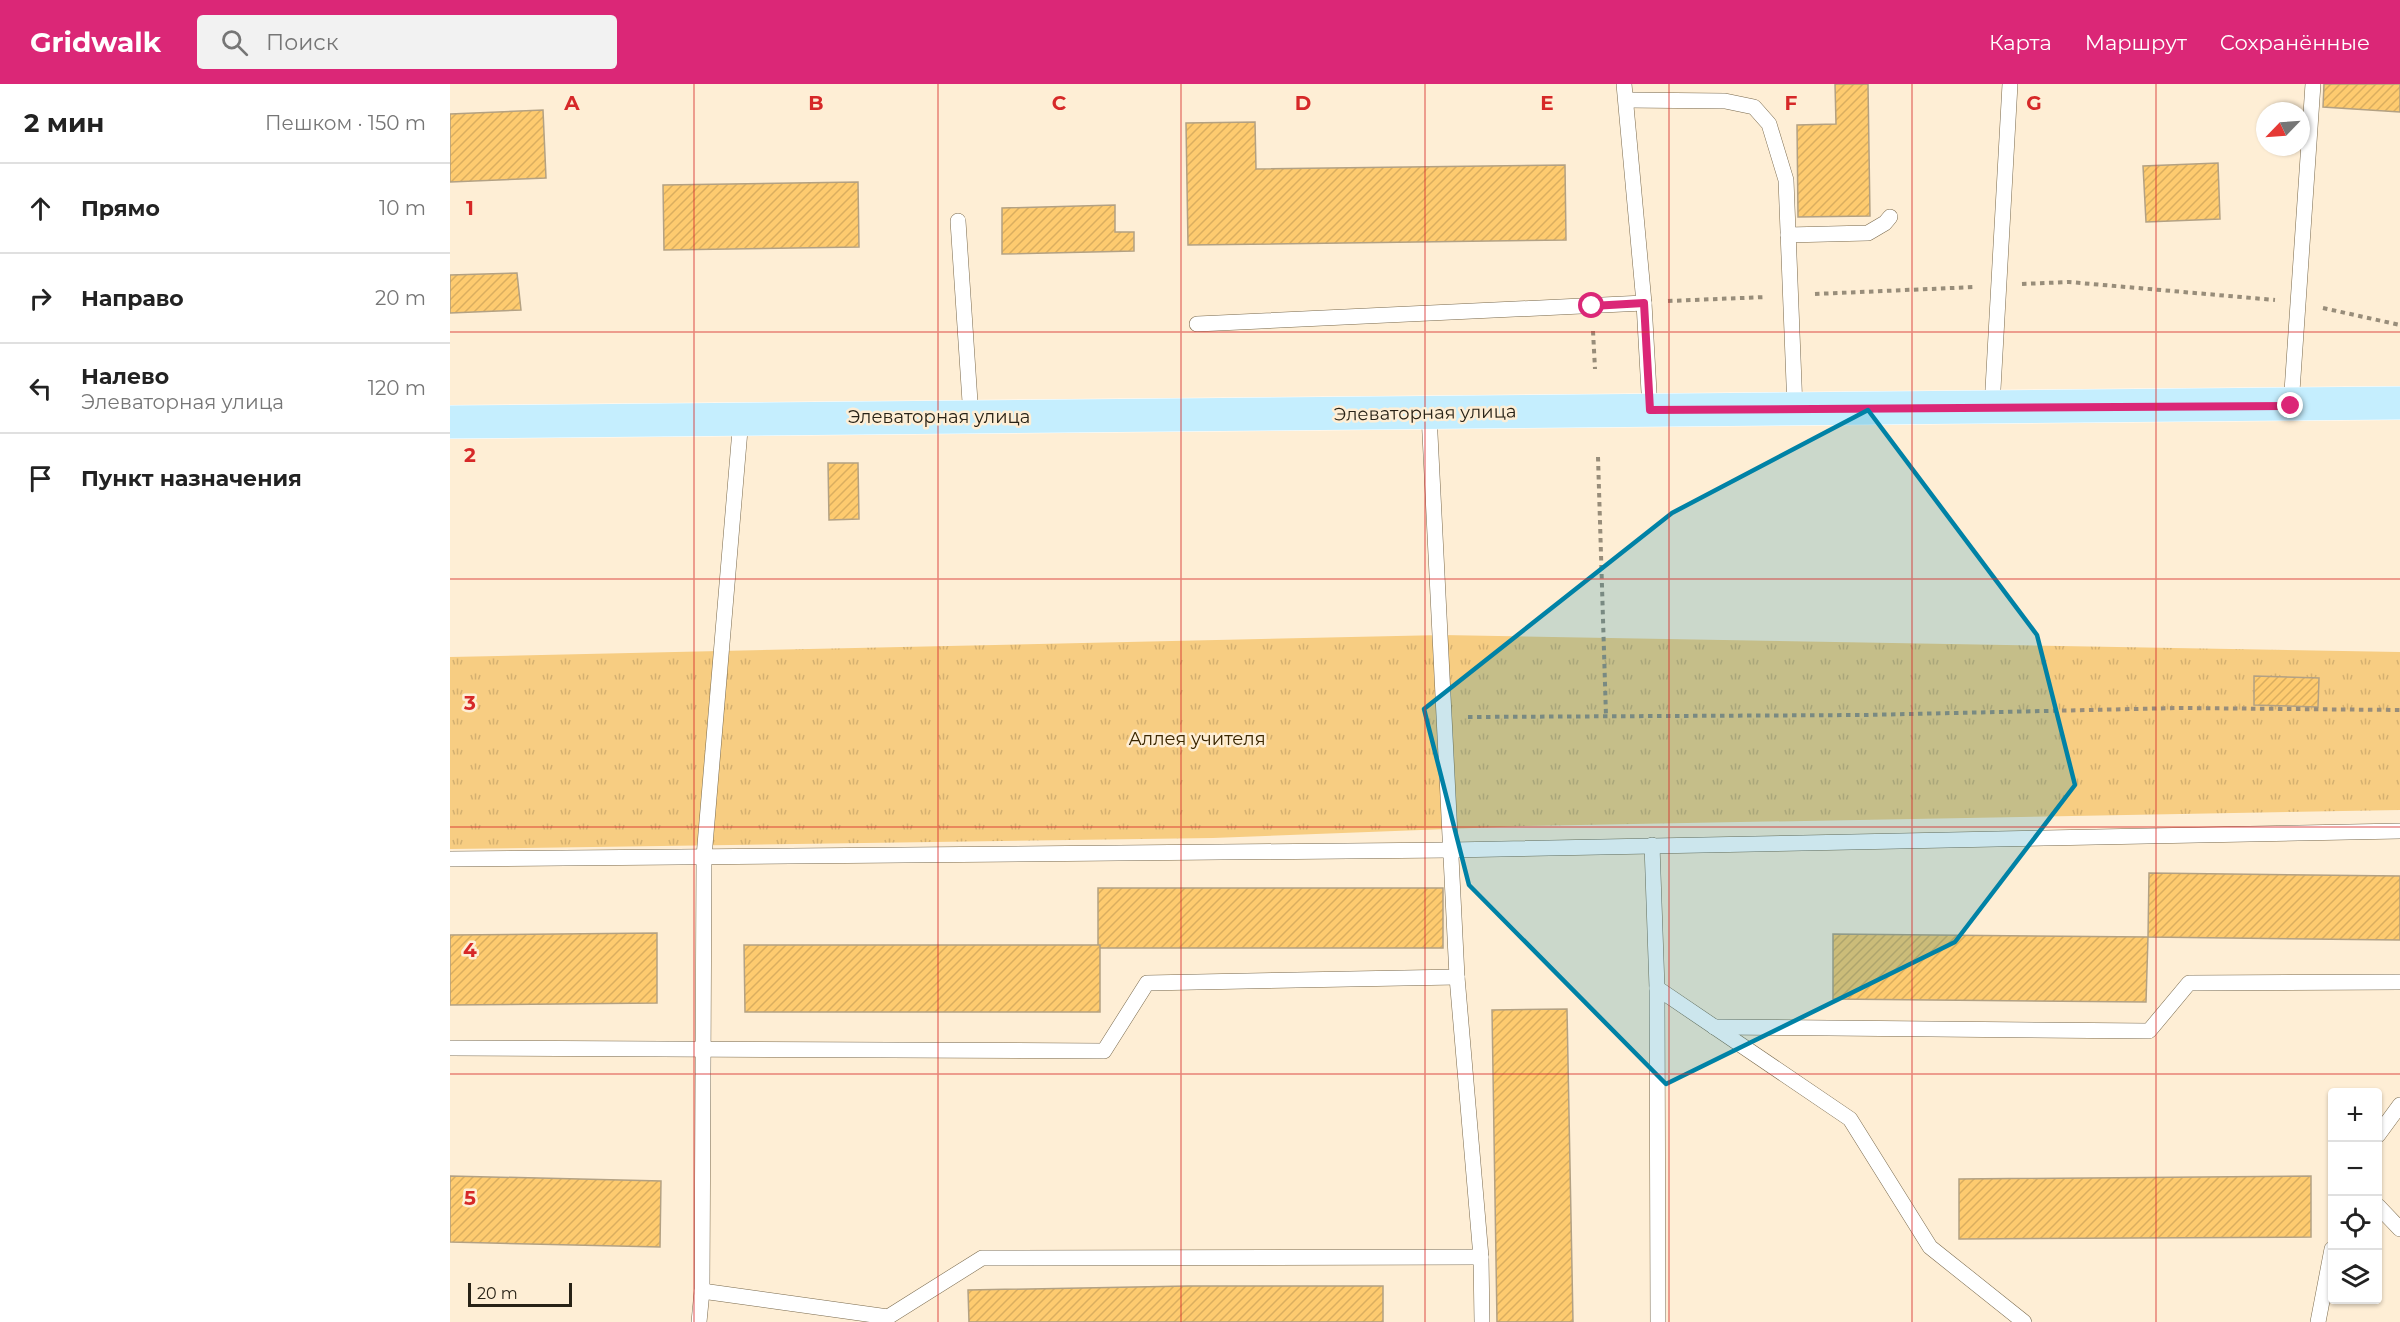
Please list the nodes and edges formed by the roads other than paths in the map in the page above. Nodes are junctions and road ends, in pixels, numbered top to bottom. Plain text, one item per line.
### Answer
1 (1624, 84) edge
2 (2010, 84) edge
3 (2313, 84) edge
4 (1626, 100) junction
5 (1890, 217) dead end
6 (958, 221) dead end
7 (1788, 234) junction
8 (1644, 303) junction
9 (1197, 324) dead end
10 (2400, 403) edge
11 (2291, 406) junction
12 (1992, 407) junction
13 (1795, 409) junction
14 (1650, 410) junction
15 (1429, 414) junction
16 (971, 417) junction
17 (741, 418) junction
18 (450, 422) edge
19 (2400, 831) edge
20 (1652, 845) junction
21 (1451, 850) junction
22 (704, 856) junction
23 (450, 859) edge
24 (1457, 977) junction
25 (2400, 982) edge
26 (1657, 988) junction
27 (1714, 1027) junction
28 (450, 1048) edge
29 (703, 1049) junction
30 (2400, 1105) edge
31 (2382, 1130) edge
32 (2382, 1210) edge
33 (2400, 1229) edge
34 (2332, 1250) edge
35 (1481, 1257) junction
36 (702, 1291) junction
37 (699, 1322) edge
38 (712, 1322) edge
39 (1482, 1322) edge
40 (1658, 1322) edge
41 (2024, 1322) edge
42 (2318, 1322) edge

1 - 4 lane
2 - 12 lane
3 - 11 lane
4 - 7 lane
4 - 8 lane
5 - 7 lane
6 - 16 lane
7 - 13 lane
8 - 9 lane
8 - 14 lane
10 - 11 main road, Элеваторная улица
11 - 12 main road, Элеваторная улица
12 - 13 main road, Элеваторная улица
13 - 14 main road, Элеваторная улица
14 - 15 main road, Элеваторная улица
15 - 16 main road, Элеваторная улица
15 - 21 lane
16 - 17 main road, Элеваторная улица
17 - 18 main road, Элеваторная улица
17 - 22 lane
19 - 20 lane
20 - 21 lane
20 - 26 lane
21 - 22 lane
21 - 24 lane
22 - 23 lane
22 - 29 lane
24 - 29 lane
24 - 35 lane
25 - 27 lane
26 - 27 lane
26 - 40 lane
27 - 41 lane
28 - 29 lane
29 - 36 lane
30 - 31 lane
32 - 33 lane
34 - 42 lane
35 - 36 lane
35 - 39 lane
36 - 37 lane
36 - 38 lane

